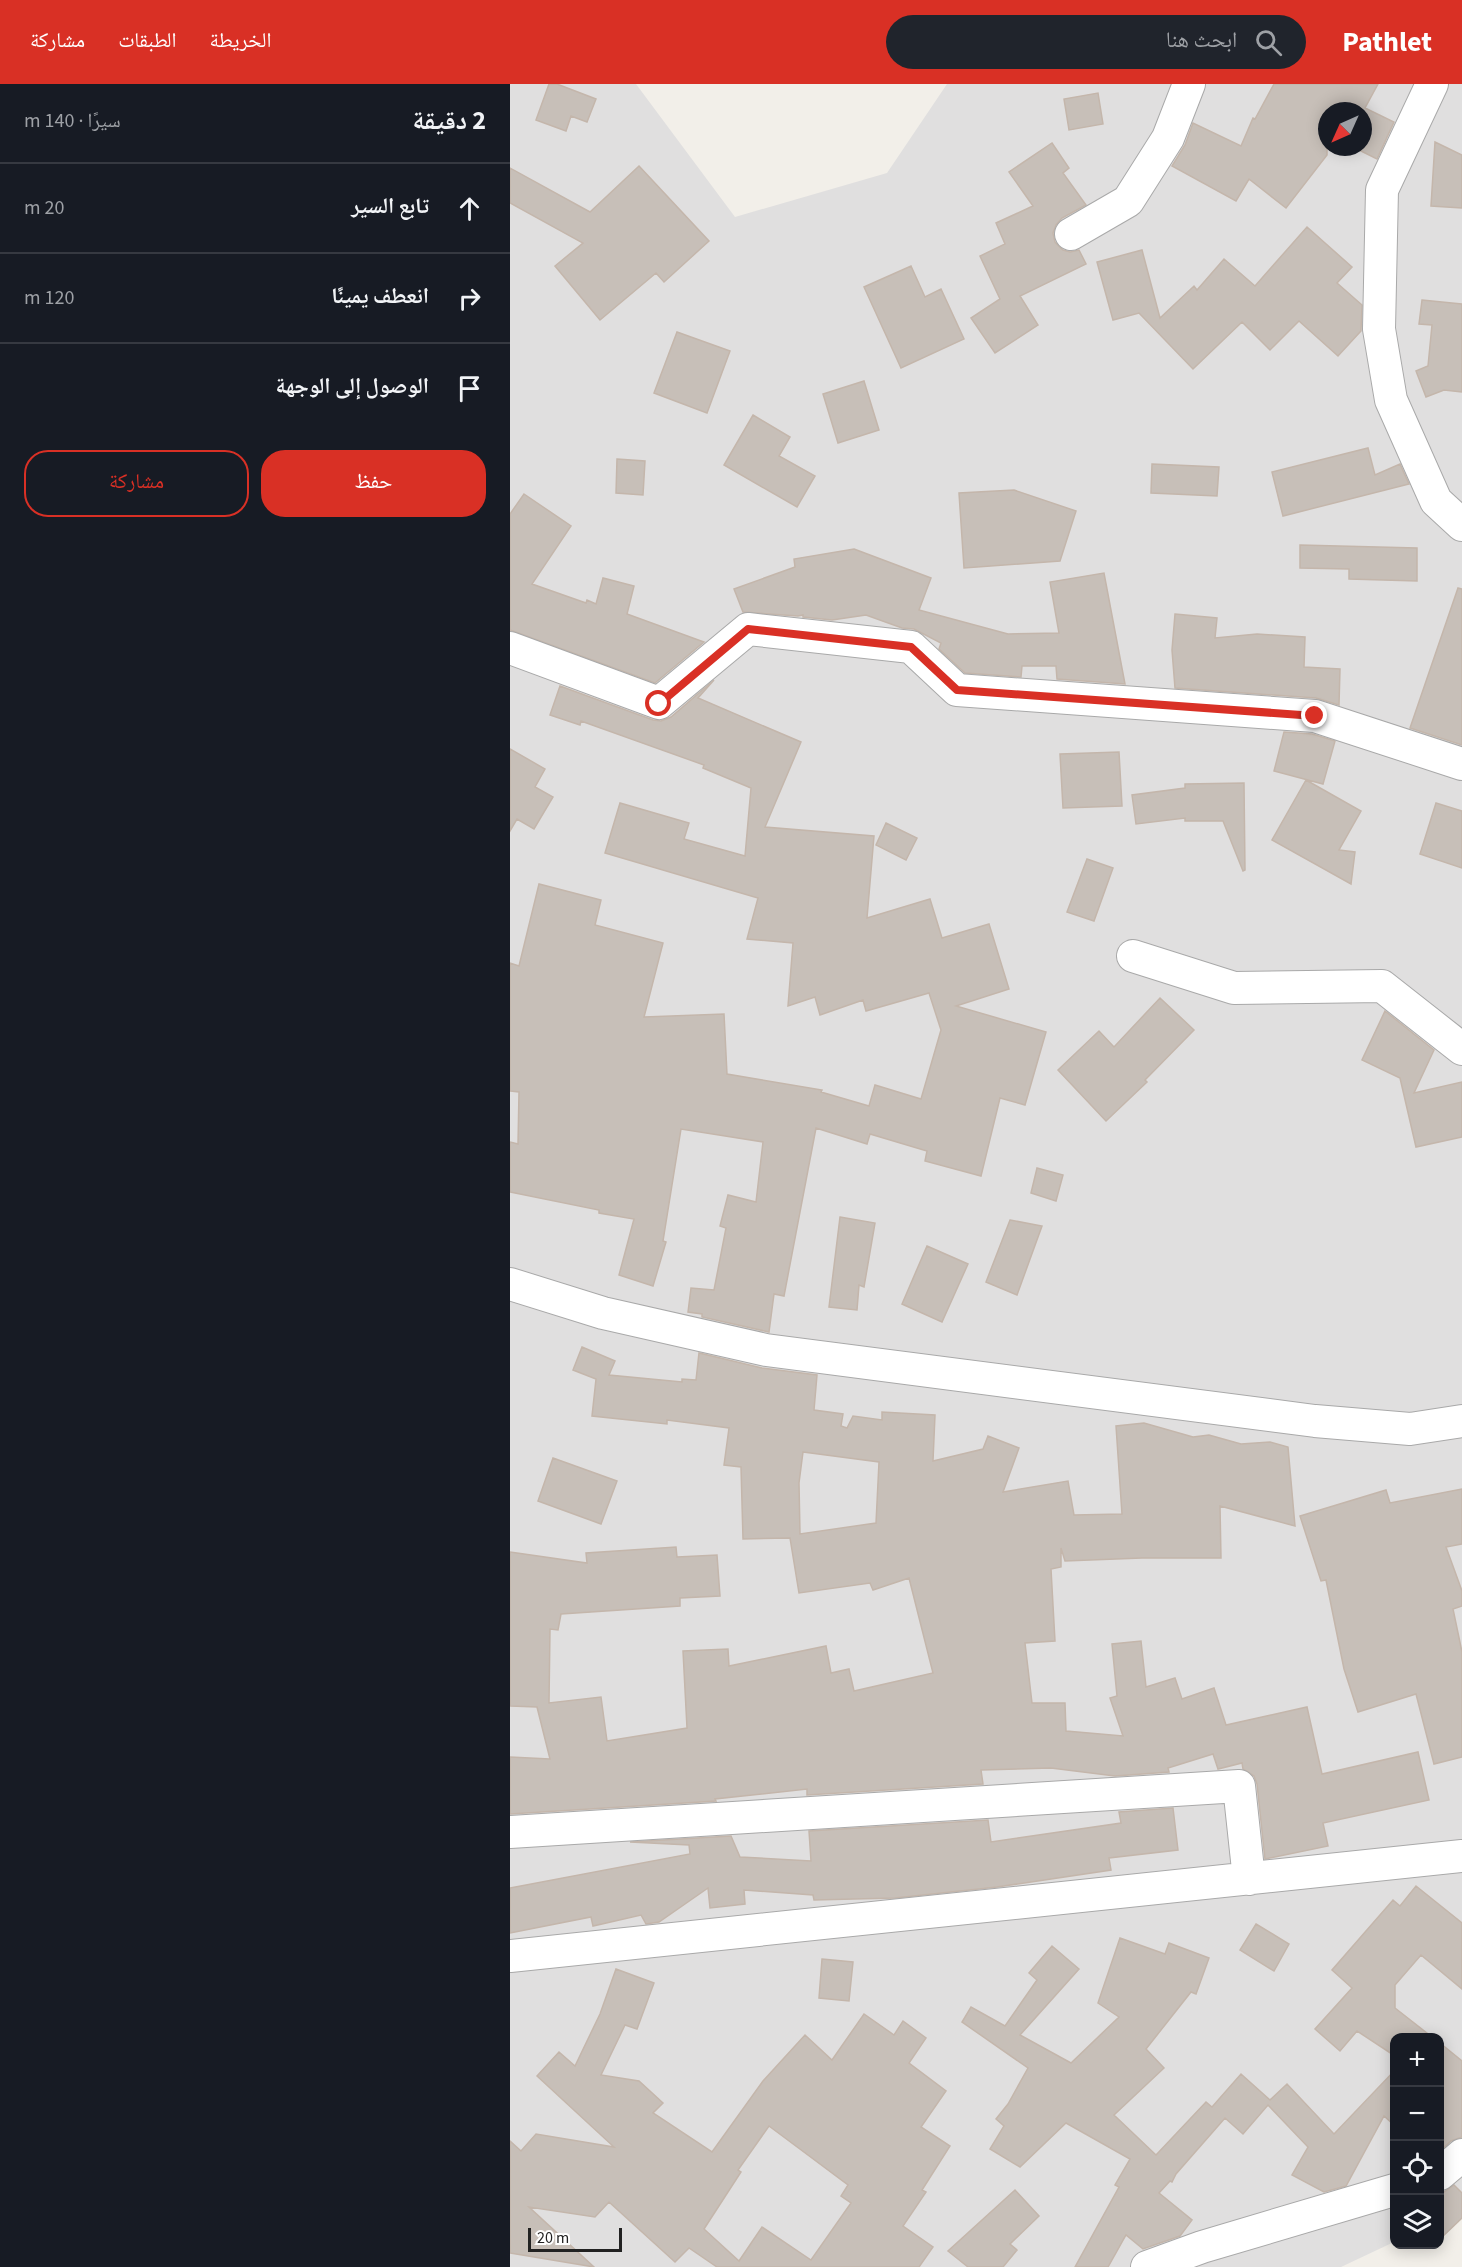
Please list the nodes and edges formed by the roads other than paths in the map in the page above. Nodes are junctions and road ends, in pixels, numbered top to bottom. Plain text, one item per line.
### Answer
1 (1189, 84) edge
2 (1432, 84) edge
3 (1071, 234) dead end
4 (1462, 525) edge
5 (510, 648) edge
6 (1462, 764) edge
7 (1133, 956) dead end
8 (1462, 1048) edge
9 (510, 1284) edge
10 (1462, 1421) edge
11 (510, 1832) edge
12 (1462, 1856) edge
13 (1249, 1879) junction
14 (510, 1956) edge
15 (1462, 2155) edge
16 (1444, 2171) edge
17 (1390, 2191) edge
18 (1147, 2267) edge

1 - 3 street
2 - 4 street
5 - 6 street
7 - 8 street
9 - 10 street
11 - 13 street
12 - 13 street
13 - 14 street
15 - 16 street
17 - 18 street

